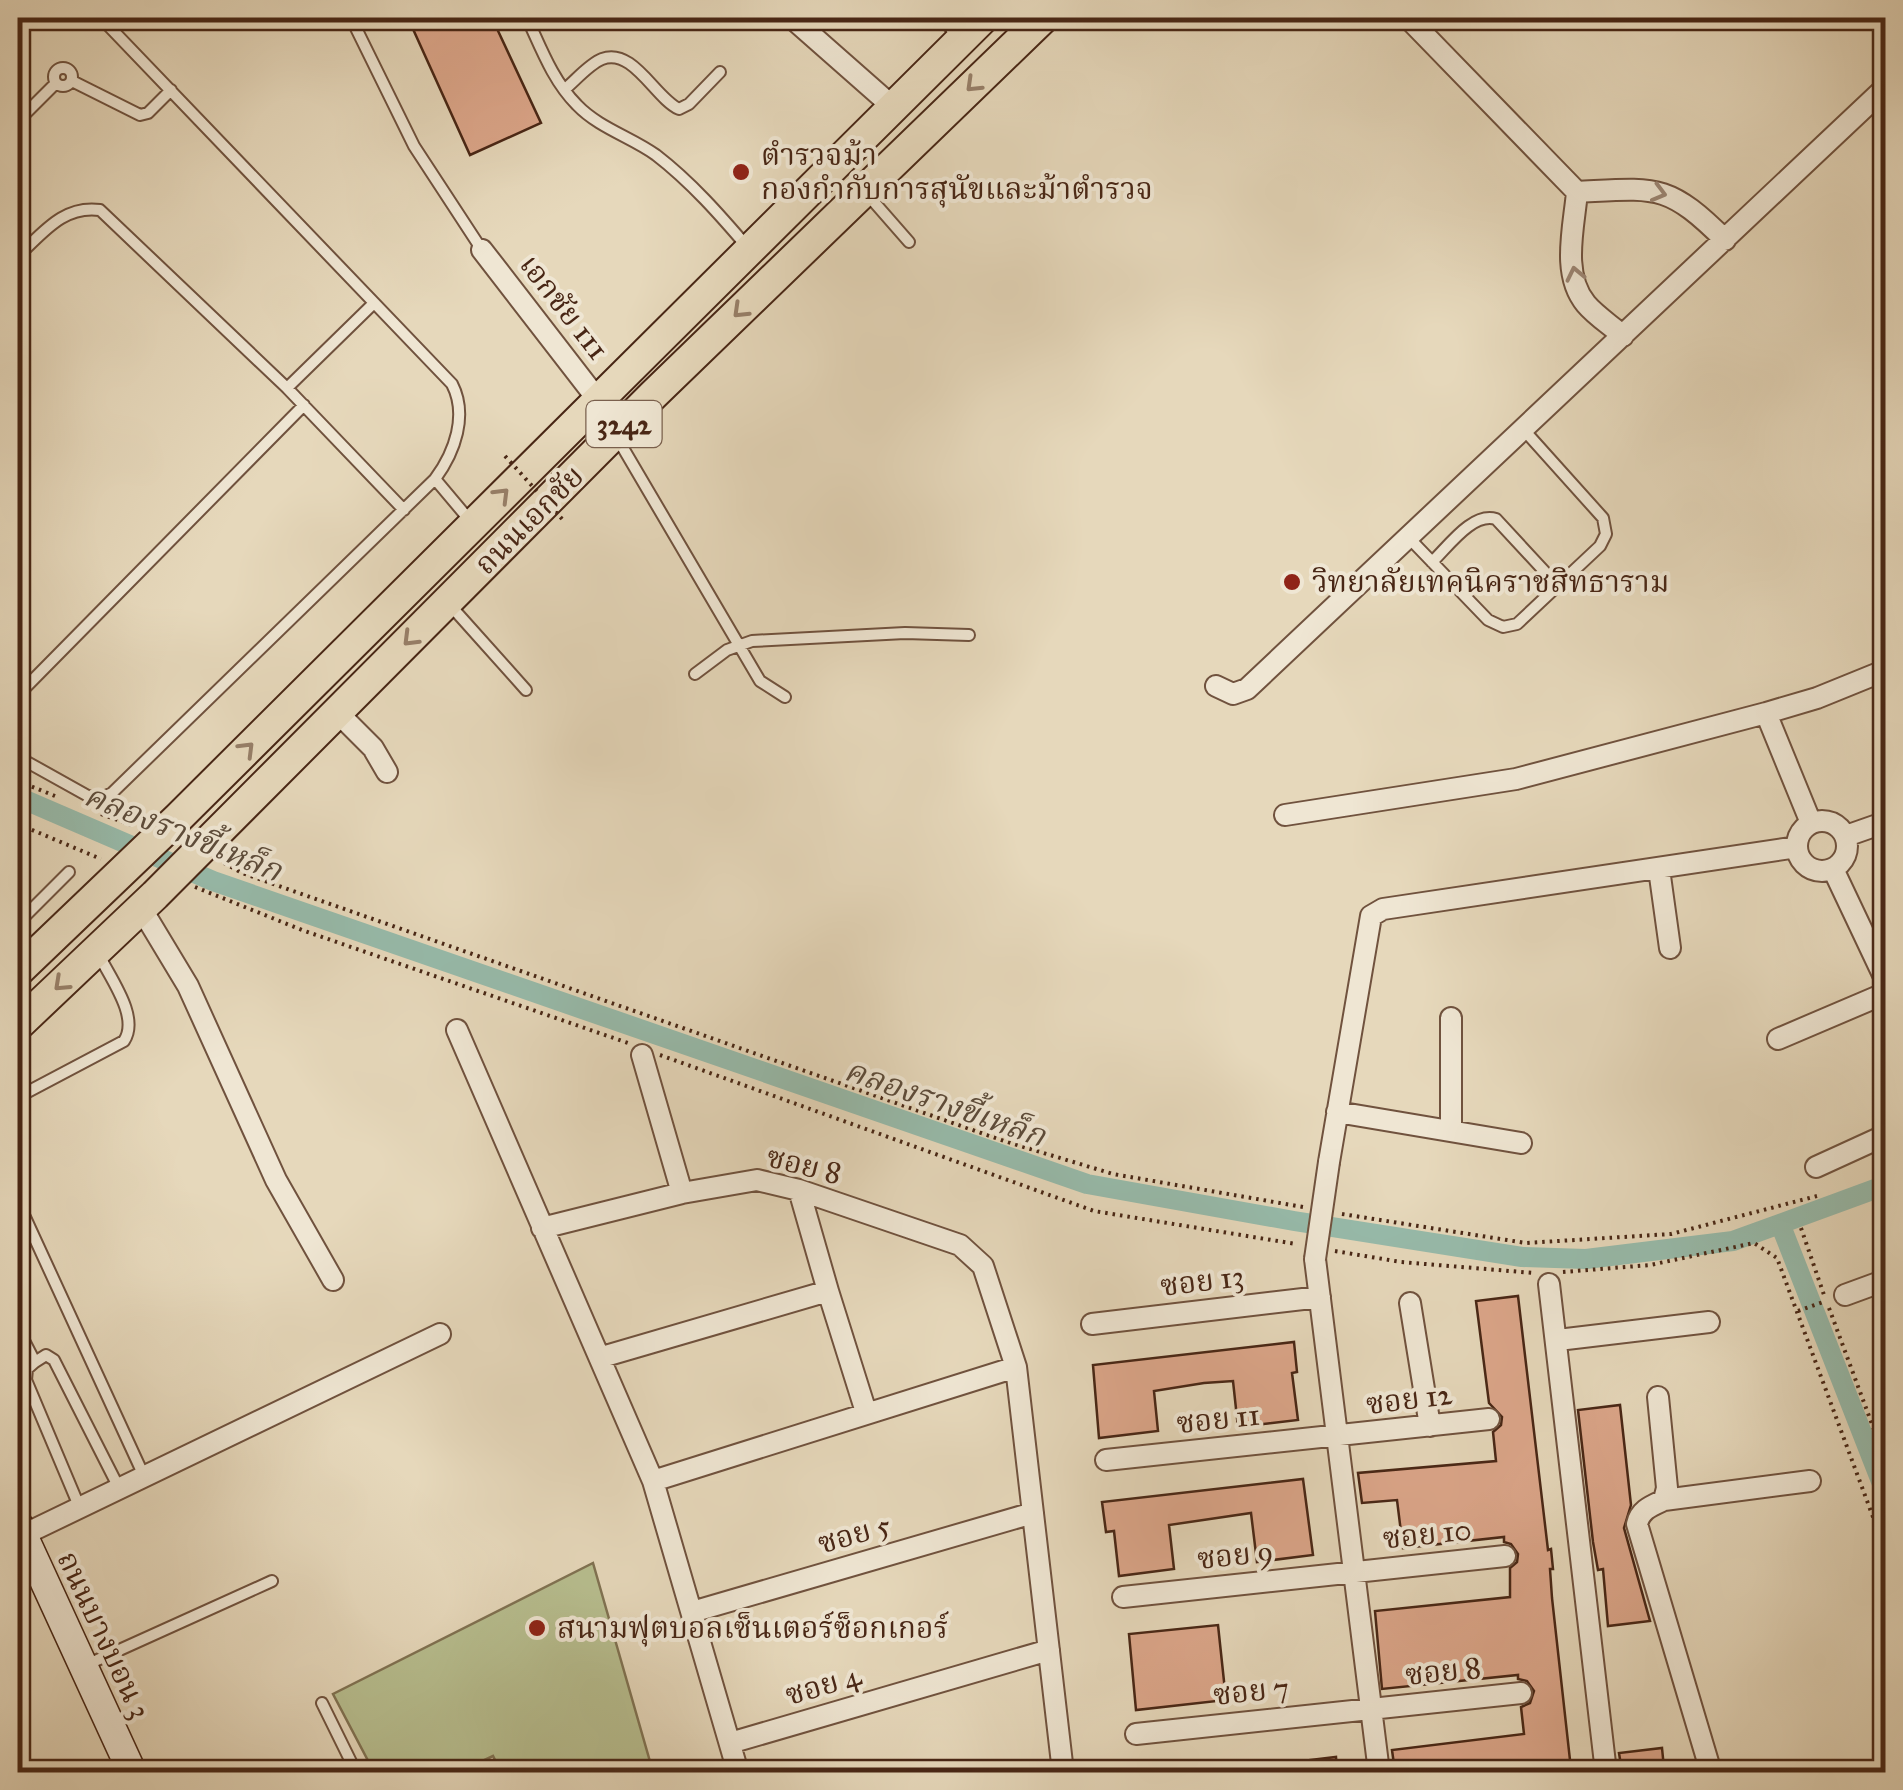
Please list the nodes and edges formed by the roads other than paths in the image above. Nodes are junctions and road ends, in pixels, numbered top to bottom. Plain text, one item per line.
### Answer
1 (102, 18) edge
2 (351, 18) edge
3 (527, 18) edge
4 (792, 18) edge
5 (853, 18) edge
6 (880, 18) edge
7 (1043, 18) edge
8 (1408, 18) edge
9 (967, 23) edge
10 (720, 72) dead end
11 (1886, 87) edge
12 (565, 89) junction
13 (171, 90) junction
14 (893, 107) junction
15 (18, 121) edge
16 (864, 191) junction
17 (1577, 192) junction
18 (1725, 240) junction
19 (909, 242) dead end
20 (482, 250) joint
21 (750, 250) junction
22 (18, 256) edge
23 (374, 303) junction
24 (1624, 336) junction
25 (287, 388) junction
26 (598, 400) junction
27 (304, 404) junction
28 (1524, 430) junction
29 (615, 433) junction
30 (436, 479) junction
31 (404, 510) junction
32 (473, 523) junction
33 (1410, 538) junction
34 (1432, 562) junction
35 (1558, 586) junction
36 (447, 602) junction
37 (969, 636) dead end
38 (740, 646) junction
39 (1886, 670) edge
40 (695, 674) dead end
41 (310, 686) junction
42 (1216, 686) dead end
43 (526, 690) dead end
44 (18, 695) edge
45 (785, 696) dead end
46 (337, 712) junction
47 (1766, 713) junction
48 (18, 757) edge
49 (387, 772) dead end
50 (1285, 815) dead end
51 (1886, 822) edge
52 (1811, 824) junction
53 (1846, 836) junction
54 (1797, 847) junction
55 (1659, 869) junction
56 (1832, 869) junction
57 (69, 872) dead end
58 (148, 901) junction
59 (18, 923) edge
60 (1670, 948) dead end
61 (96, 950) junction
62 (20, 963) edge
63 (1886, 981) edge
64 (1886, 994) edge
65 (1451, 1018) dead end
66 (18, 1025) edge
67 (457, 1030) dead end
68 (1778, 1039) dead end
69 (640, 1050) road end
70 (18, 1097) edge
71 (1337, 1112) junction
72 (1451, 1131) junction
73 (1886, 1135) edge
74 (1521, 1143) dead end
75 (1816, 1167) dead end
76 (799, 1190) junction
77 (682, 1193) junction
78 (18, 1202) edge
79 (542, 1228) junction
80 (1553, 1276) road end
81 (333, 1280) dead end
82 (1886, 1280) edge
83 (828, 1291) junction
84 (1320, 1298) junction
85 (1836, 1298) road end
86 (1410, 1303) dead end
87 (1709, 1322) dead end
88 (1092, 1324) dead end
89 (18, 1329) edge
90 (440, 1334) dead end
91 (1558, 1340) junction
92 (602, 1357) junction
93 (35, 1362) junction
94 (1016, 1368) junction
95 (1658, 1398) dead end
96 (866, 1412) junction
97 (1488, 1419) dead end
98 (1430, 1426) junction
99 (1337, 1437) junction
100 (1106, 1460) dead end
101 (144, 1476) junction
102 (1810, 1480) dead end
103 (653, 1481) junction
104 (119, 1488) junction
105 (1664, 1500) junction
106 (79, 1506) junction
107 (1033, 1513) junction
108 (20, 1529) edge
109 (1506, 1556) dead end
110 (1355, 1572) junction
111 (272, 1581) dead end
112 (1122, 1597) dead end
113 (692, 1612) junction
114 (1049, 1650) junction
115 (83, 1667) junction
116 (1521, 1693) dead end
117 (322, 1703) dead end
118 (1372, 1709) junction
119 (1136, 1734) dead end
120 (730, 1743) junction
121 (132, 1772) edge
122 (356, 1772) edge
123 (738, 1772) edge
124 (1063, 1772) edge
125 (1379, 1772) edge
126 (1606, 1772) edge
127 (1712, 1772) edge

1 - 13 lane
2 - 20 lane
3 - 12 lane
4 - 14 street
5 - 6 lane
7 -> 16 main road, ถนนเอกชัย / 3242
8 - 17 street
9 - 14 main road, ถนนเอกชัย / 3242
10 - 12 lane
11 - 18 street
12 - 21 lane
13 - 15 lane
13 - 23 lane
14 - 21 main road, ถนนเอกชัย / 3242
16 - 19 lane
16 -> 29 main road, ถนนเอกชัย / 3242
17 -> 18 street
24 -> 17 street
18 - 24 street
20 - 26 street, เอกชัย 111
21 - 26 main road, ถนนเอกชัย / 3242
22 - 25 lane
23 - 25 lane
23 - 30 lane
24 - 28 street
25 - 27 lane
32 -> 26 main road, ถนนเอกชัย / 3242
27 - 31 lane
27 - 44 lane
28 - 33 street
28 - 35 lane
29 - 36 main road, ถนนเอกชัย / 3242
29 - 38 lane
30 - 31 lane
30 - 32 lane
31 - 48 lane
32 - 41 main road, ถนนเอกชัย / 3242
33 - 34 lane
33 - 42 street
34 - 35 lane
34 - 35 lane
36 - 43 lane
36 -> 46 main road, ถนนเอกชัย / 3242
37 - 38 lane
38 - 40 lane
38 - 45 lane
39 - 47 street
41 - 46 lane
62 -> 41 main road, ถนนเอกชัย / 3242
46 - 49 street
46 - 58 main road, ถนนเอกชัย / 3242
47 - 50 street
47 - 52 street
51 - 53 street
52 - 53 street
52 - 54 street
53 - 56 street
54 - 55 street
54 - 56 street
55 - 60 street
55 - 71 street
56 - 63 street
57 - 59 lane
58 - 61 main road, ถนนเอกชัย / 3242
58 - 81 street
61 -> 66 main road, ถนนเอกชัย / 3242
61 - 70 lane
64 - 68 street
65 - 72 street
67 - 79 street
69 - 77 street
71 - 72 street
71 - 84 street, bridge
72 - 74 street
73 - 75 street
76 - 77 street, ซอย 8
76 - 83 street
76 - 94 street, ซอย 8
77 - 79 street, ซอย 8
78 - 101 lane
79 - 92 street
80 - 91 street
82 - 85 street
83 - 92 street
83 - 96 street
84 - 88 street, ซอย 13
84 - 99 street
86 - 98 street
87 - 91 street
89 - 93 lane
90 - 101 street
91 - 126 street
92 - 103 street
93 - 104 lane
93 - 106 lane
94 - 96 street
94 - 107 street
95 - 105 street
96 - 103 street
97 - 98 street, ซอย 12
98 - 99 street, ซอย 12
99 - 100 street, ซอย 11
99 - 110 street
101 - 104 street
102 - 105 street
103 - 113 street
104 - 106 street
105 - 127 street
106 - 108 street
107 - 113 street, ซอย 5
107 - 114 street
108 - 115 main road, ถนนบางบอน 3
109 - 110 street, ซอย 10
110 - 112 street, ซอย 9
110 - 118 street
111 - 115 lane
113 - 120 street
114 - 120 street, ซอย 4
114 - 124 street
115 - 121 main road, ถนนบางบอน 3
116 - 118 street, ซอย 8
117 - 122 lane
118 - 119 street, ซอย 7
118 - 125 street
120 - 123 street

